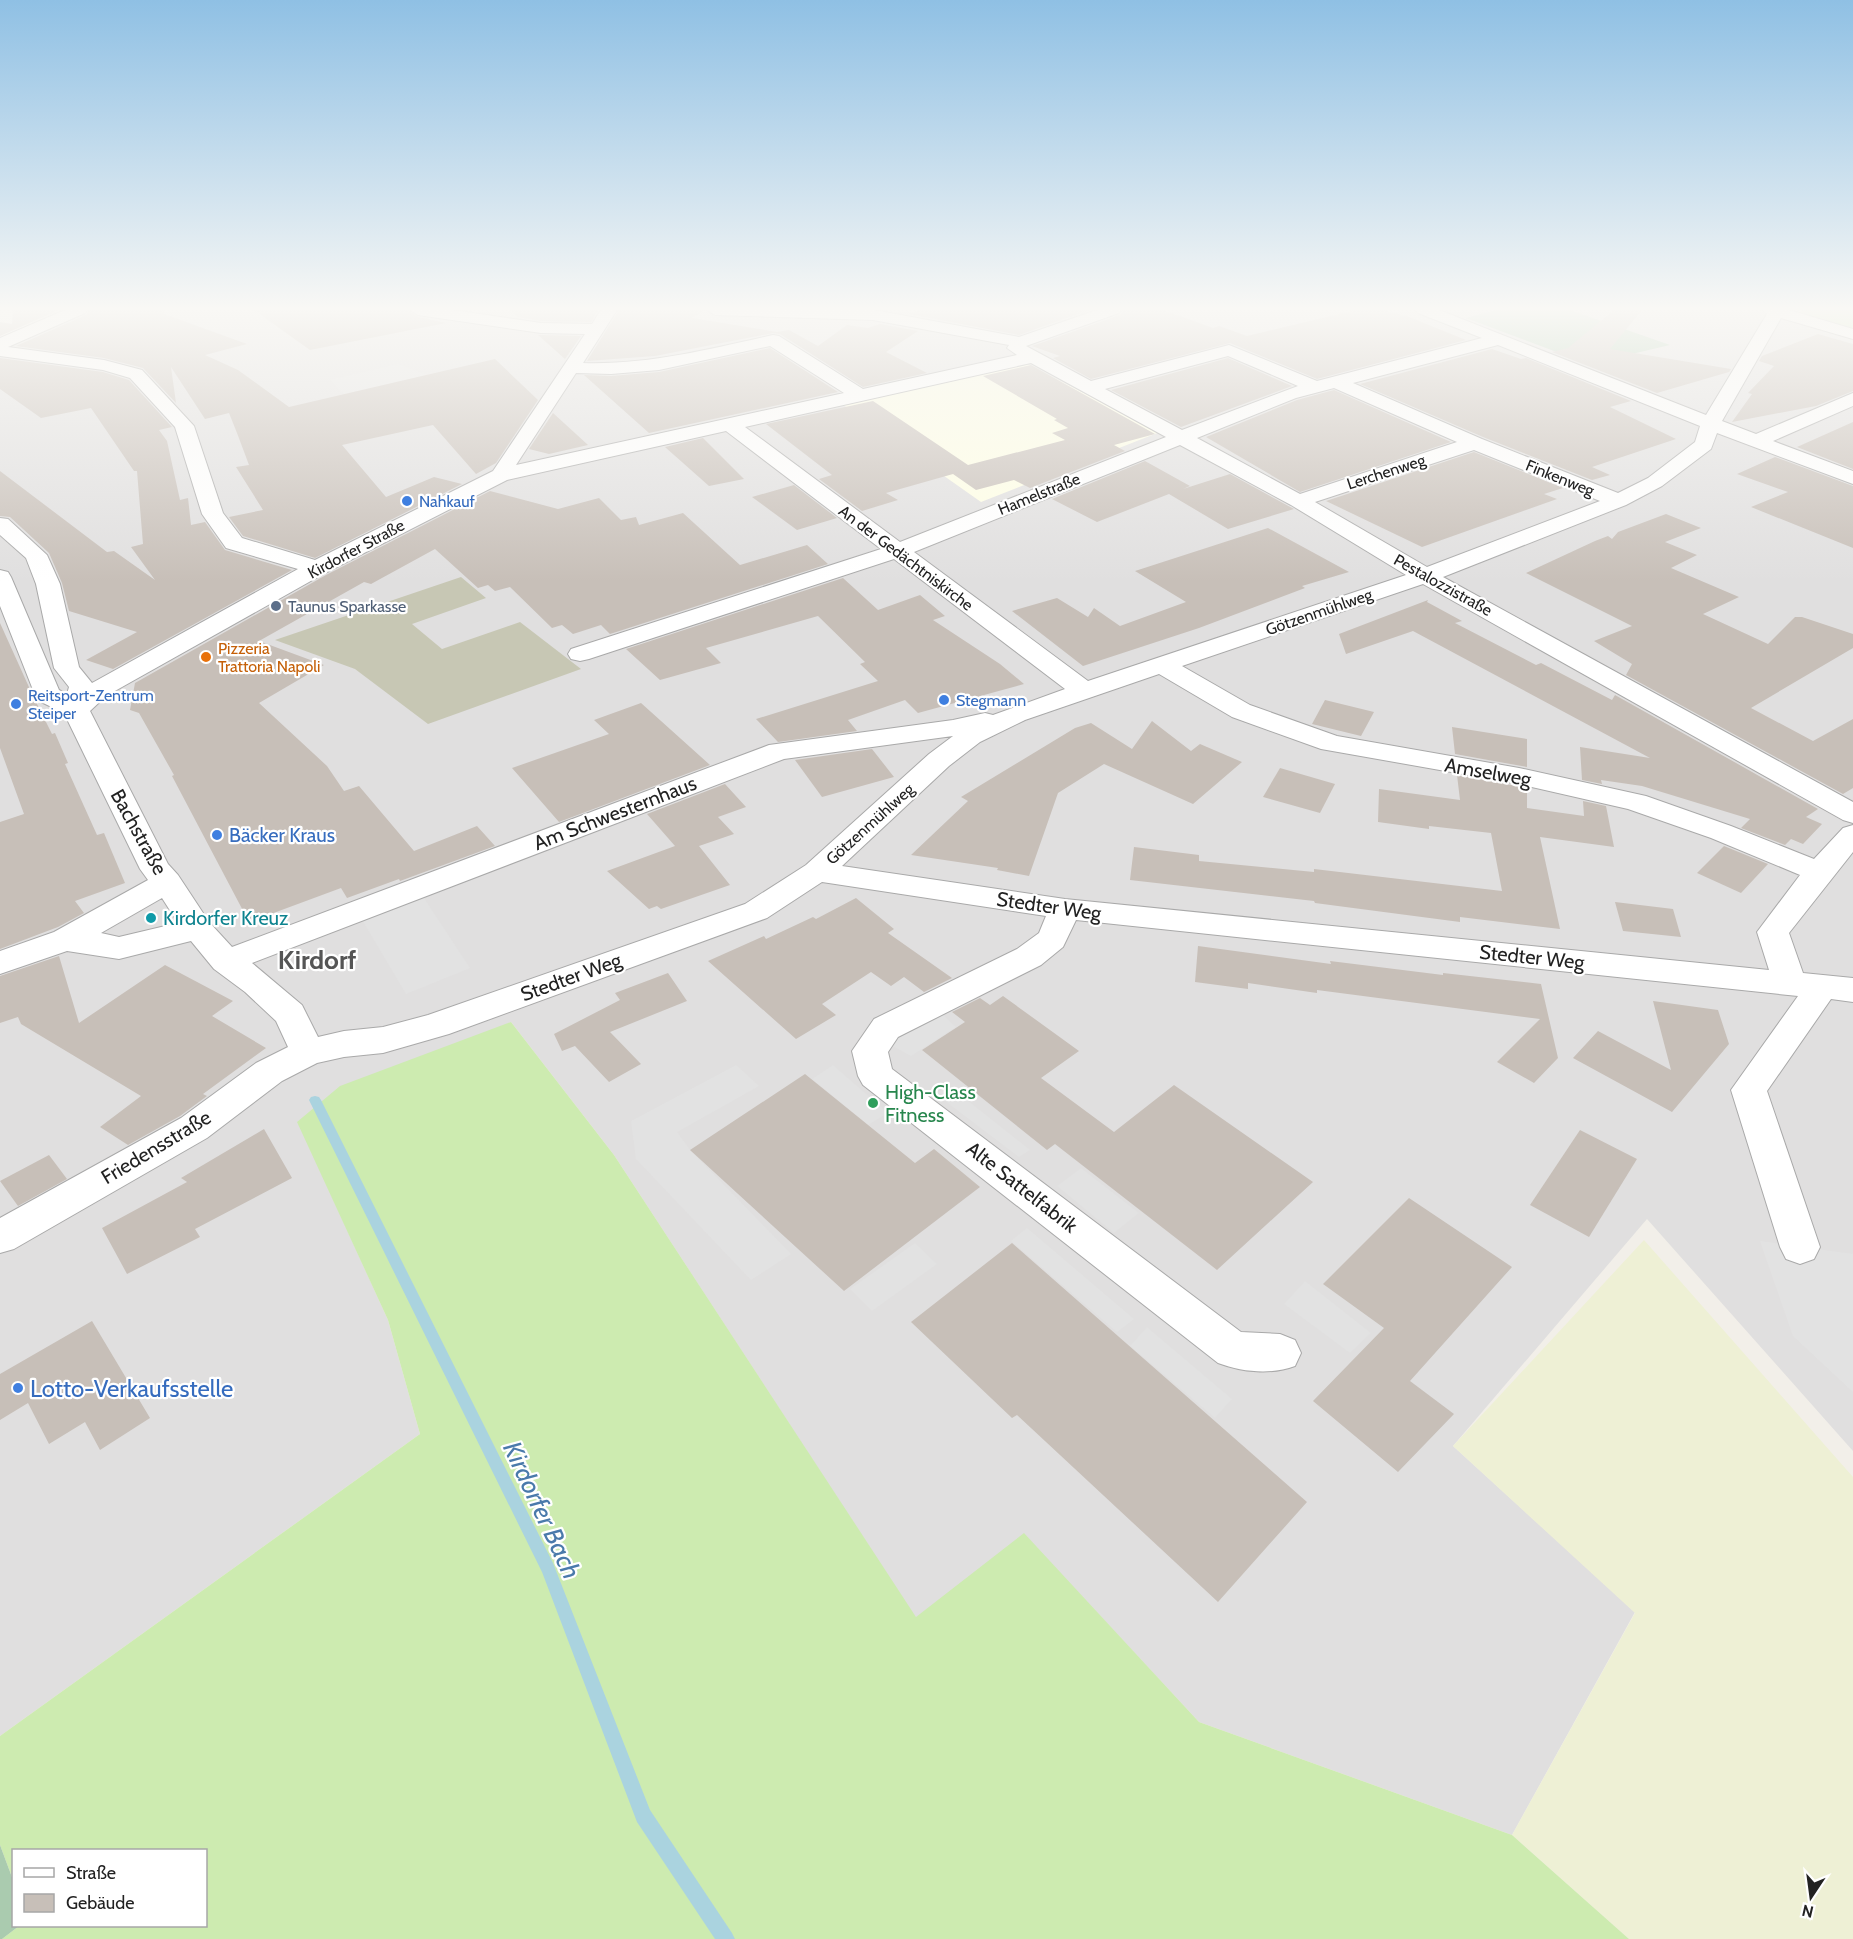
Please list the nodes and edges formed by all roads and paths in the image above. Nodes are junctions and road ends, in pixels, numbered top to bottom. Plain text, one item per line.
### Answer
1 (160, 400) edge
2 (549, 400) edge
3 (840, 400) edge
4 (1114, 400) edge
5 (1274, 400) edge
6 (1378, 400) edge
7 (1650, 400) edge
8 (1724, 400) edge
9 (1850, 400) edge
10 (729, 424) junction
11 (1710, 425) junction
12 (1182, 438) junction
13 (1755, 442) junction
14 (1475, 443) junction
15 (500, 475) junction
16 (1853, 478) edge
17 (1298, 501) junction
18 (1619, 501) junction
19 (0, 524) edge
20 (897, 551) junction
21 (317, 568) junction
22 (1425, 576) junction
23 (0, 578) edge
24 (580, 654) dead end
25 (1163, 666) junction
26 (1084, 691) junction
27 (76, 709) junction
28 (1016, 714) junction
29 (1853, 814) edge
30 (1853, 834) edge
31 (817, 872) junction
32 (1819, 872) junction
33 (167, 882) junction
34 (1065, 909) junction
35 (198, 929) junction
36 (65, 940) junction
37 (226, 961) junction
38 (0, 963) edge
39 (1822, 986) edge
40 (308, 1053) junction
41 (0, 1237) edge
42 (1800, 1247) dead end
43 (1280, 1353) dead end

1 - 21 street
2 - 15 street, Kirdorfer Straße
3 - 10 street
4 - 12 street, Pestalozzistraße
5 - 12 street, Hamelstraße
6 - 14 street, Finkenweg
7 - 11 street
8 - 11 street, Götzenmühlweg
9 - 13 street
10 - 15 street
10 - 20 street, An der Gedächtniskirche
11 - 13 street
11 - 18 street, Götzenmühlweg
12 - 17 street, Pestalozzistraße
12 - 20 street, Hamelstraße
13 - 16 street
14 - 17 street, Lerchenweg
14 - 18 street, Finkenweg
15 - 21 street, Kirdorfer Straße
17 - 22 street, Pestalozzistraße
18 - 22 street, Götzenmühlweg
19 - 27 street, Bachstraße
20 - 24 street, Hamelstraße
20 - 26 street, An der Gedächtniskirche
21 - 27 street, Kirdorfer Straße
22 - 25 street, Götzenmühlweg
22 - 29 street, Pestalozzistraße
23 - 27 street
25 - 26 street, Götzenmühlweg
25 - 32 street, Amselweg
26 - 28 street, Götzenmühlweg
27 - 33 street, Bachstraße
28 - 31 street, Götzenmühlweg
28 - 37 street, Am Schwesternhaus
30 - 32 street
31 - 34 street, Stedter Weg
31 - 40 street, Stedter Weg
32 - 39 street
33 - 35 street, Bachstraße
33 - 36 street
34 - 39 street, Stedter Weg
34 - 43 street, Alte Sattelfabrik
35 - 36 street
35 - 37 street, Bachstraße
36 - 38 street
37 - 40 street, Bachstraße
39 - 42 street
40 - 41 street, Friedensstraße

